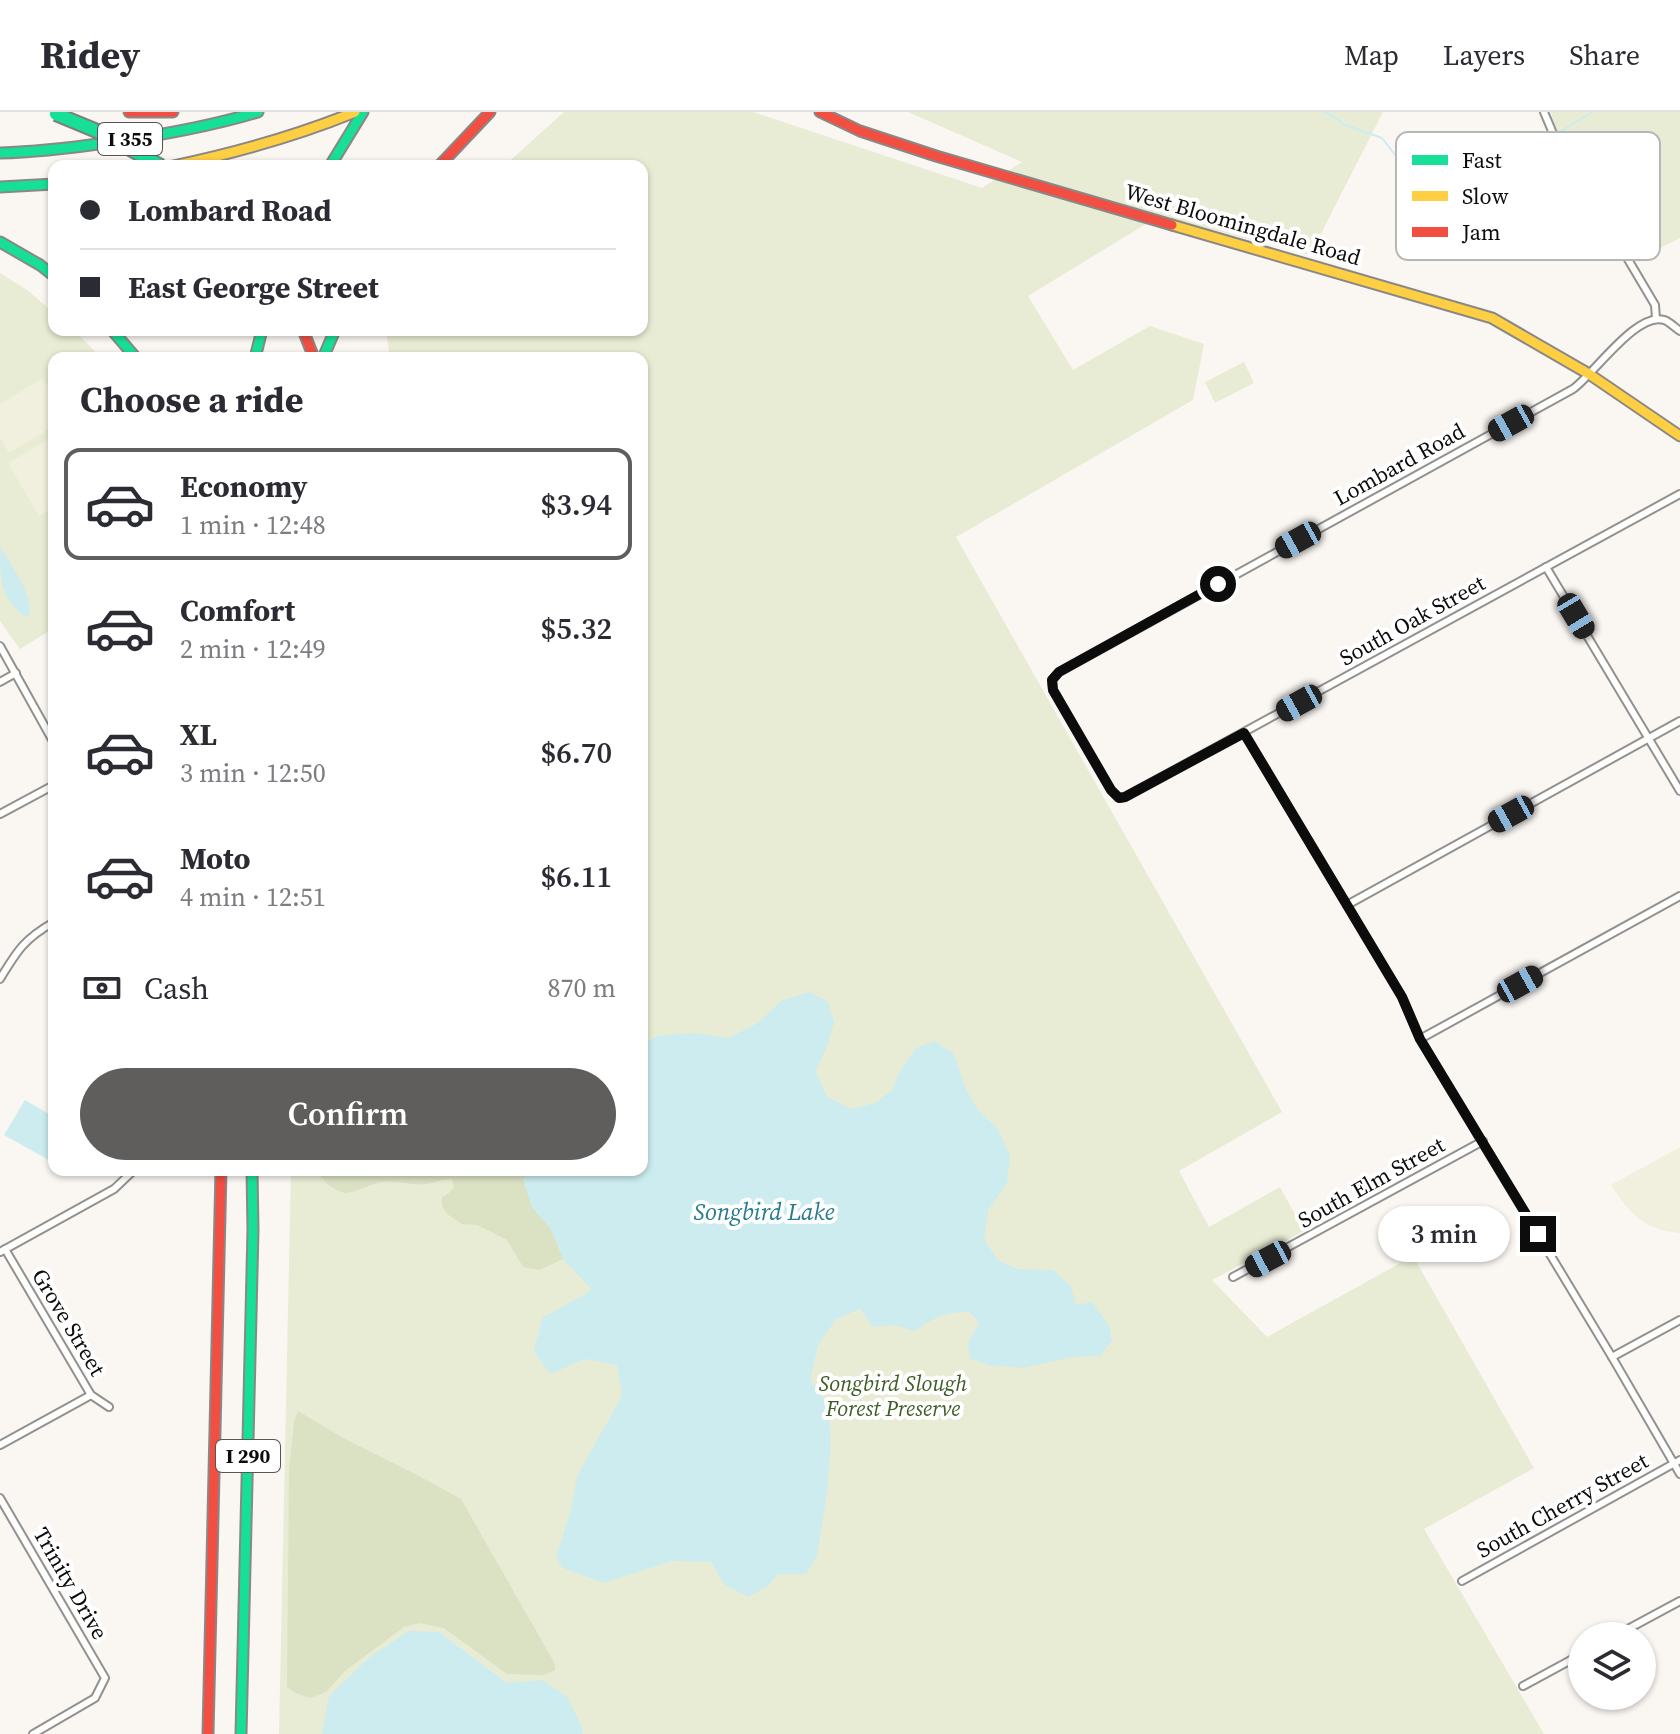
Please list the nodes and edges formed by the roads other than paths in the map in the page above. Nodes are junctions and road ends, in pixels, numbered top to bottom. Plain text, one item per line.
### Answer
1 (129, 112) edge
2 (173, 112) edge
3 (258, 112) edge
4 (355, 112) edge
5 (363, 112) edge
6 (490, 112) edge
7 (820, 112) edge
8 (1544, 112) edge
9 (53, 113) edge
10 (1553, 132) edge
11 (0, 153) edge
12 (151, 160) edge
13 (199, 160) edge
14 (333, 160) edge
15 (445, 160) edge
16 (48, 184) edge
17 (0, 187) edge
18 (0, 242) edge
19 (1628, 260) edge
20 (48, 271) edge
21 (1656, 319) junction
22 (1680, 331) edge
23 (117, 336) edge
24 (131, 352) edge
25 (1589, 374) junction
26 (1680, 436) edge
27 (1680, 494) edge
28 (1546, 567) junction
29 (0, 646) edge
30 (16, 673) junction
31 (0, 682) edge
32 (1680, 721) edge
33 (48, 732) edge
34 (1244, 733) junction
35 (1649, 739) junction
36 (48, 788) edge
37 (1680, 791) edge
38 (1119, 798) joint
39 (0, 814) edge
40 (1680, 896) edge
41 (1347, 905) junction
42 (48, 926) edge
43 (0, 979) edge
44 (1420, 1039) junction
45 (1483, 1141) junction
46 (128, 1176) edge
47 (221, 1176) edge
48 (252, 1176) edge
49 (258, 1176) edge
50 (253, 1230) junction
51 (2, 1250) edge
52 (1233, 1277) dead end
53 (1680, 1320) edge
54 (1612, 1357) junction
55 (91, 1395) junction
56 (109, 1407) dead end
57 (0, 1445) edge
58 (1677, 1462) edge
59 (1680, 1474) edge
60 (0, 1498) edge
61 (1462, 1581) dead end
62 (1680, 1601) edge
63 (1641, 1622) edge
64 (1568, 1662) edge
65 (1523, 1686) dead end
66 (33, 1734) edge
67 (208, 1734) edge
68 (241, 1734) edge

1 - 2 main road
3 - 11 main road, I 355
4 - 13 main road, I 355
5 - 14 main road
6 - 15 main road
7 - 25 main road, West Bloomingdale Road
8 - 10 street
9 - 12 main road, bridge
16 - 17 main road
18 - 20 main road
19 - 21 street
21 - 22 street
21 - 25 street
23 - 24 main road
25 - 26 main road, West Bloomingdale Road
25 - 38 street, Lombard Road
27 - 28 street, South Oak Street
28 - 34 street, South Oak Street
28 - 35 street
29 - 30 street
30 - 31 street
30 - 33 street
32 - 35 street
34 - 38 street, South Oak Street
34 - 41 street
35 - 37 street
35 - 41 street
36 - 39 street
40 - 44 street
41 - 44 street
42 - 43 street
44 - 45 street
45 - 52 street, South Elm Street
45 - 54 street
46 - 51 street
47 - 67 main road, I 290
48 - 50 main road, I 290
49 - 50 main road
50 - 68 main road, I 290
51 - 55 street, Grove Street
53 - 54 street
54 - 58 street
55 - 56 street, Grove Street
55 - 57 street
58 - 59 street
58 - 61 street, South Cherry Street
60 - 66 street, Trinity Drive
62 - 63 street
64 - 65 street

